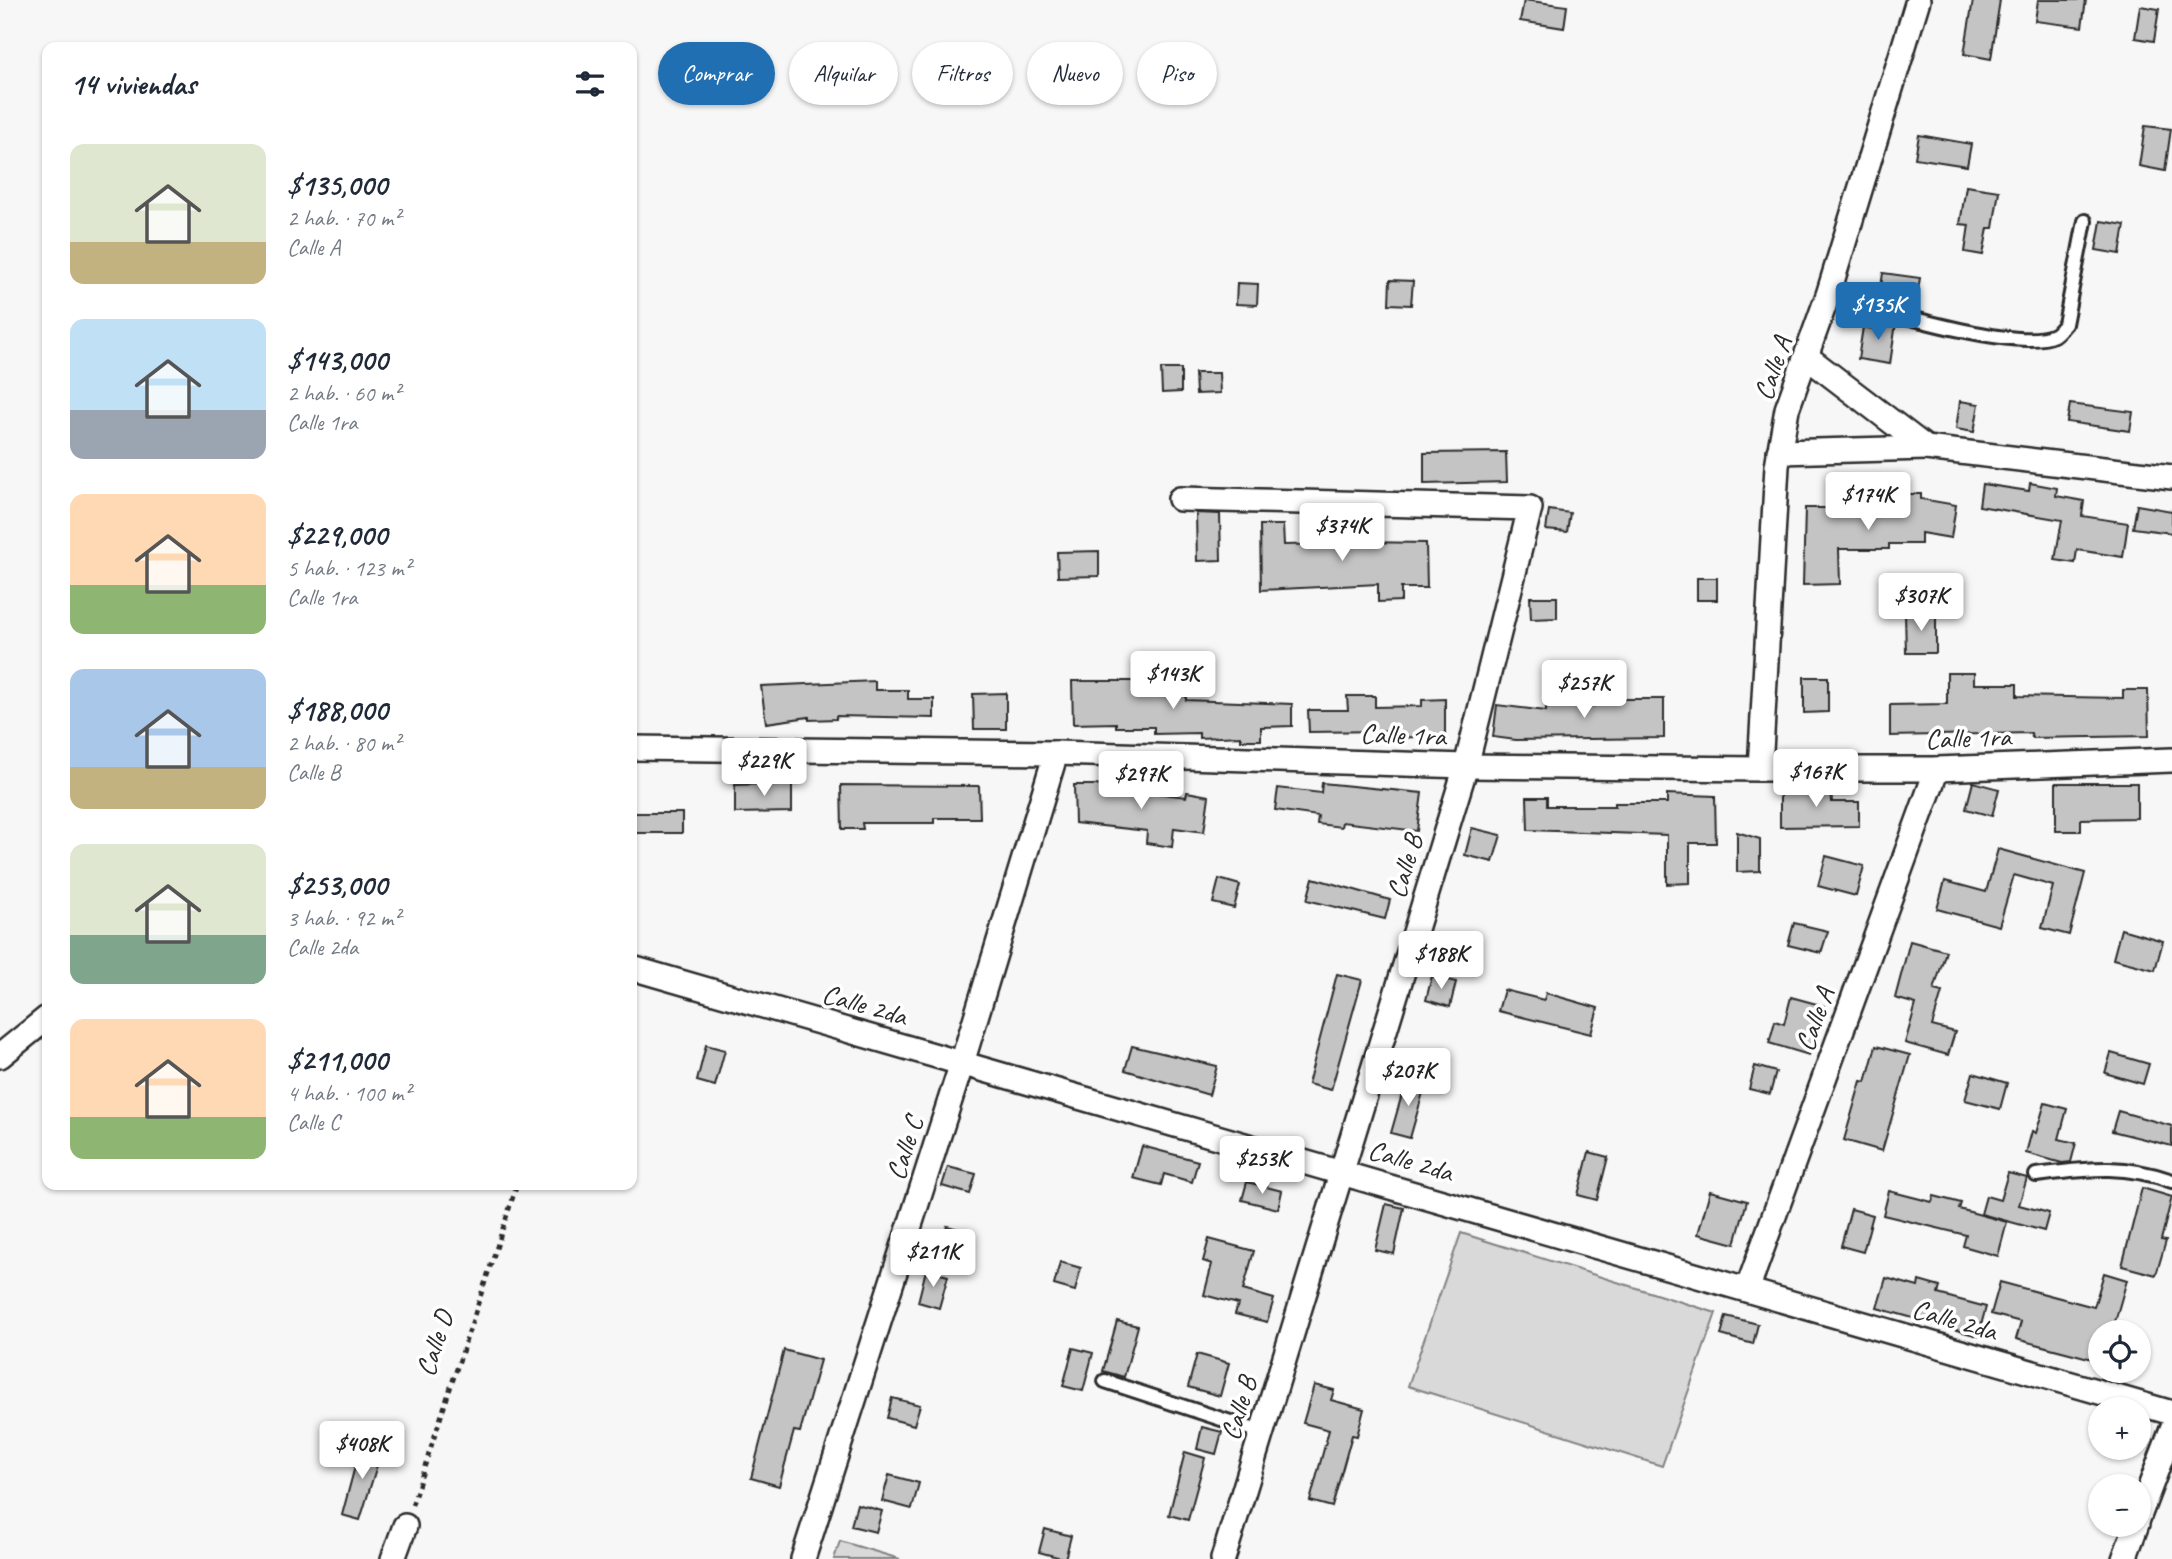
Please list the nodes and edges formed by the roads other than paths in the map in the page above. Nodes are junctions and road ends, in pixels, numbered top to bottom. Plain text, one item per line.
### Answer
1 (1918, 0) edge
2 (2085, 221) dead end
3 (1828, 295) junction
4 (1807, 357) junction
5 (1926, 448) junction
6 (1779, 452) junction
7 (2172, 477) edge
8 (1180, 499) dead end
9 (637, 748) edge
10 (1056, 753) junction
11 (2172, 760) edge
12 (1466, 766) junction
13 (1760, 769) junction
14 (1937, 769) junction
15 (637, 969) edge
16 (42, 1022) edge
17 (0, 1056) edge
18 (962, 1063) junction
19 (1340, 1171) junction
20 (2036, 1175) dead end
21 (2172, 1181) edge
22 (1747, 1290) junction
23 (1105, 1381) dead end
24 (2172, 1413) edge
25 (2172, 1429) edge
26 (1261, 1432) junction
27 (2151, 1485) edge
28 (405, 1526) road end
29 (2132, 1537) edge
30 (393, 1559) edge
31 (803, 1559) edge
32 (1223, 1559) edge
33 (2124, 1559) edge

1 - 3 street, Calle A
2 - 3 lane
3 - 4 street, Calle A
4 - 5 street
4 - 6 street, Calle A
5 - 6 street
5 - 7 street
6 - 13 street, Calle A
8 - 12 street, Calle B
9 - 10 street, Calle 1ra
10 - 12 street, Calle 1ra
10 - 18 street, Calle C
11 - 14 street, Calle 1ra
12 - 13 street, Calle 1ra
12 - 19 street, Calle B
13 - 14 street, Calle 1ra
14 - 22 street, Calle A
15 - 18 street, Calle 2da
16 - 17 street
18 - 19 street, Calle 2da
18 - 31 street, Calle C
19 - 22 street, Calle 2da
19 - 26 street, Calle B
20 - 21 lane
22 - 24 street, Calle 2da
23 - 26 lane
25 - 27 street
26 - 32 street, Calle B
28 - 30 street
29 - 33 street

